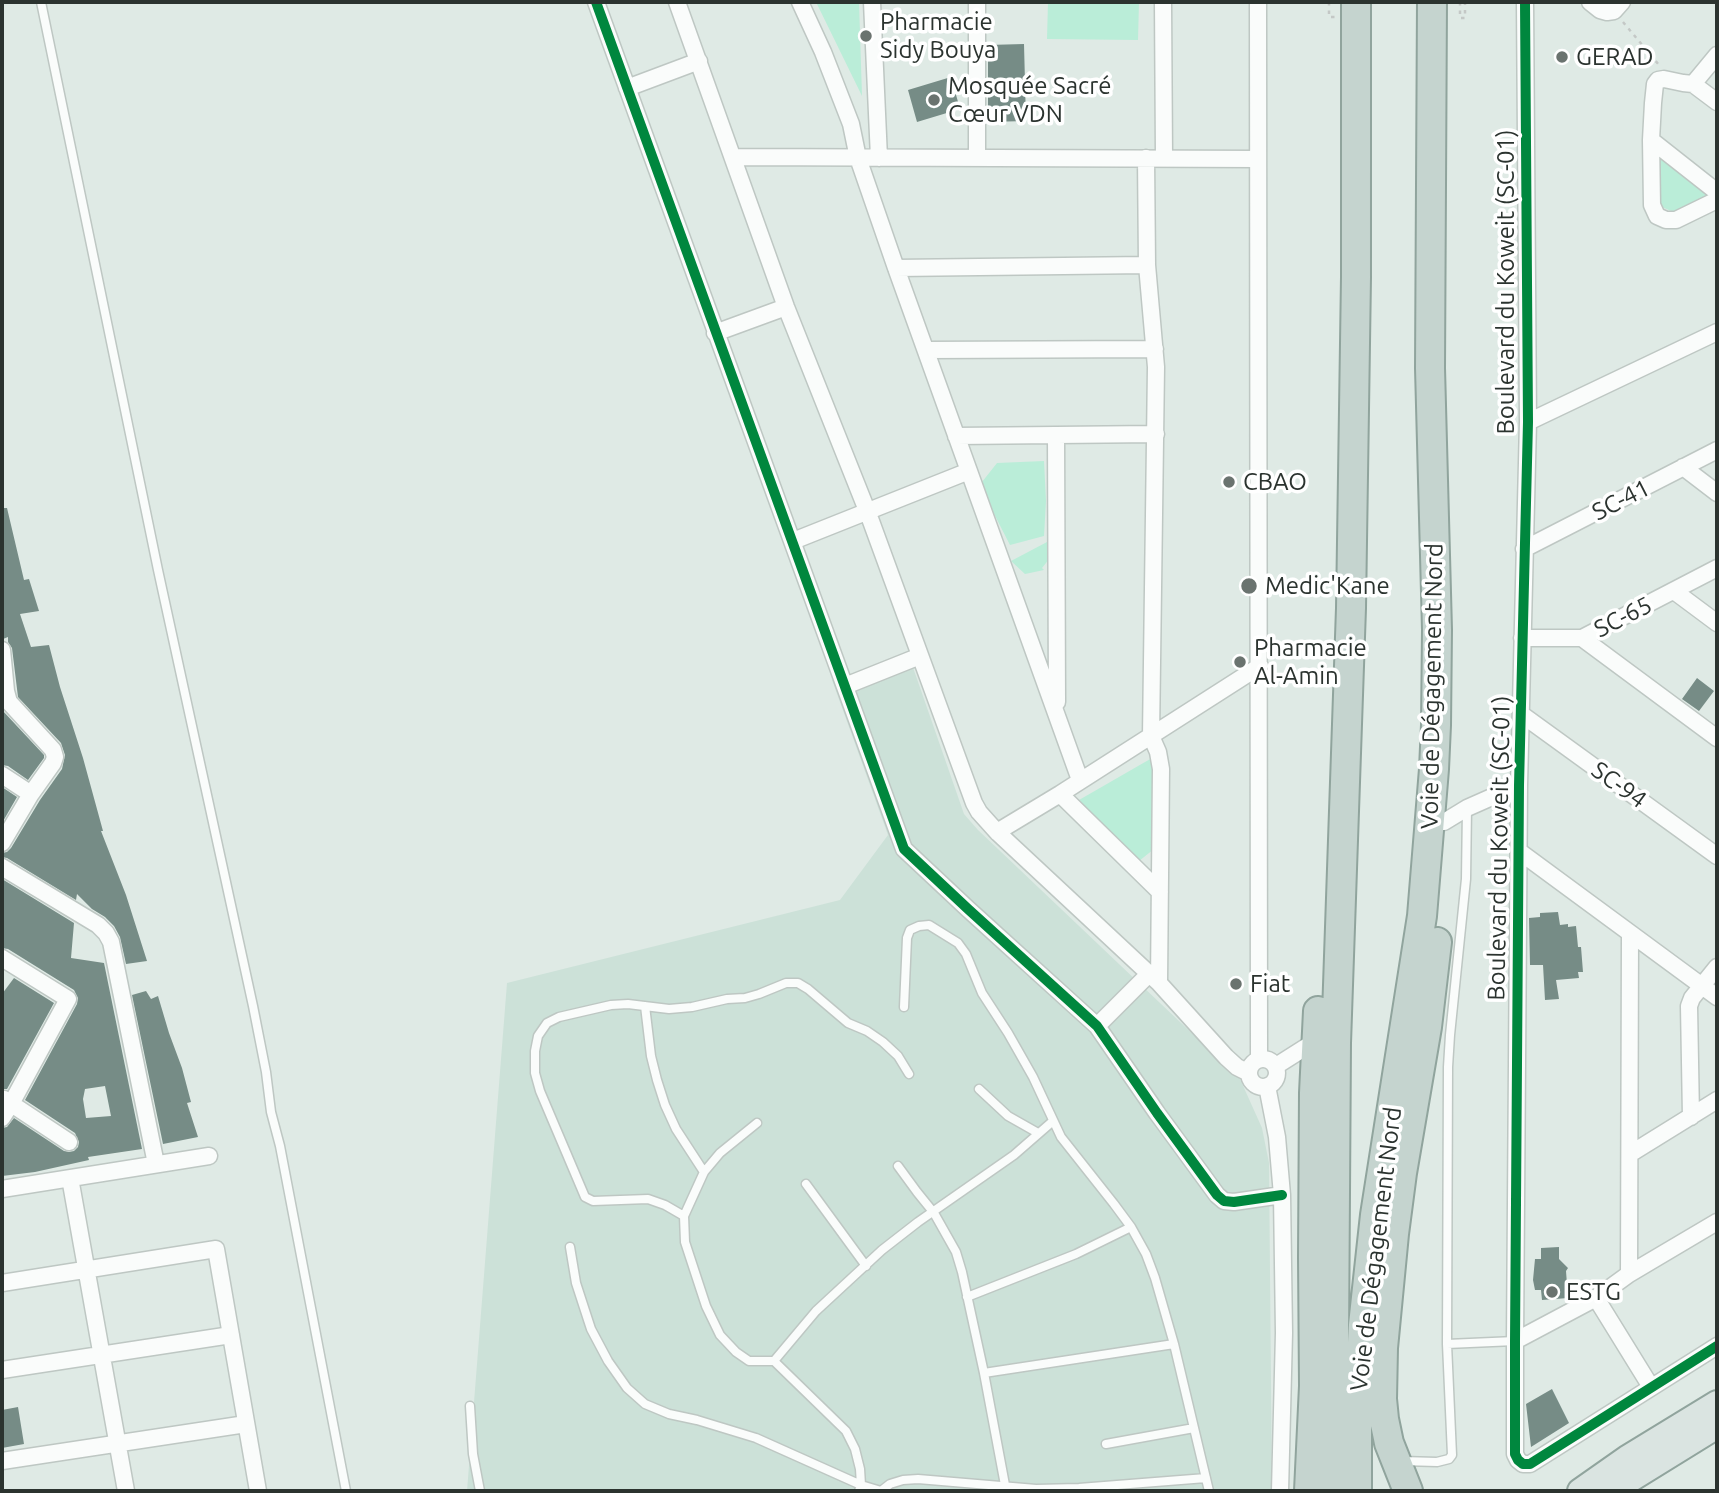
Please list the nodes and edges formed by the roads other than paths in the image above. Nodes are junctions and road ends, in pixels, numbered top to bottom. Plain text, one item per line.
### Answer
1 (41, 2) edge
2 (596, 2) edge
3 (677, 2) edge
4 (800, 2) edge
5 (872, 2) edge
6 (977, 2) edge
7 (1163, 2) edge
8 (1258, 2) edge
9 (1432, 2) edge
10 (1525, 2) edge
11 (1590, 2) edge
12 (1345, 6) edge
13 (1618, 6) edge
14 (1717, 55) edge
15 (699, 61) junction
16 (1693, 84) junction
17 (627, 88) junction
18 (1717, 102) edge
19 (1651, 140) junction
20 (734, 157) junction
21 (858, 158) junction
22 (879, 158) junction
23 (977, 158) junction
24 (1146, 158) junction
25 (1164, 158) junction
26 (1258, 159) junction
27 (1717, 192) edge
28 (1717, 200) edge
29 (1147, 265) junction
30 (896, 268) junction
31 (786, 307) junction
32 (715, 332) junction
33 (1717, 332) edge
34 (1154, 349) junction
35 (926, 350) junction
36 (1528, 422) junction
37 (1156, 434) junction
38 (1056, 435) junction
39 (957, 436) junction
40 (1717, 450) edge
41 (1684, 467) junction
42 (969, 471) junction
43 (1717, 493) edge
44 (868, 513) junction
45 (793, 541) junction
46 (1524, 549) junction
47 (1717, 568) edge
48 (1674, 591) junction
49 (1717, 623) edge
50 (1437, 630) junction
51 (1522, 638) junction
52 (1582, 638) junction
53 (2, 650) edge
54 (920, 656) junction
55 (1260, 666) junction
56 (845, 686) junction
57 (1521, 714) junction
58 (1057, 715) junction
59 (1151, 736) junction
60 (1717, 738) edge
61 (2, 775) edge
62 (1080, 780) junction
63 (1519, 785) junction
64 (32, 794) junction
65 (1060, 794) junction
66 (1455, 815) junction
67 (997, 832) junction
68 (2, 843) edge
69 (1520, 852) junction
70 (1717, 856) edge
71 (2, 867) edge
72 (1160, 892) junction
73 (1630, 934) junction
74 (2, 958) edge
75 (1717, 967) edge
76 (1154, 979) junction
77 (1702, 986) junction
78 (1717, 998) edge
79 (645, 1006) junction
80 (904, 1007) dead end
81 (1097, 1026) junction
82 (1327, 1041) junction
83 (1259, 1059) junction
84 (1276, 1066) junction
85 (1249, 1073) junction
86 (909, 1074) dead end
87 (1267, 1086) junction
88 (979, 1088) dead end
89 (1717, 1100) edge
90 (5, 1107) edge
91 (1691, 1117) junction
92 (1053, 1121) junction
93 (757, 1123) dead end
94 (1038, 1133) junction
95 (69, 1142) dead end
96 (1630, 1154) junction
97 (209, 1156) dead end
98 (156, 1164) junction
99 (898, 1166) dead end
100 (704, 1172) junction
101 (70, 1178) junction
102 (806, 1184) dead end
103 (2, 1189) edge
104 (1282, 1195) junction
105 (933, 1213) junction
106 (684, 1216) junction
107 (1717, 1222) edge
108 (1131, 1227) junction
109 (570, 1247) dead end
110 (866, 1266) junction
111 (86, 1270) junction
112 (1629, 1274) junction
113 (2, 1283) edge
114 (968, 1297) junction
115 (1596, 1298) junction
116 (231, 1335) junction
117 (1515, 1341) junction
118 (1174, 1344) junction
119 (1447, 1344) junction
120 (1717, 1346) edge
121 (102, 1354) junction
122 (774, 1361) junction
123 (2, 1370) edge
124 (984, 1373) junction
125 (1651, 1387) junction
126 (1717, 1403) edge
127 (470, 1406) dead end
128 (246, 1424) junction
129 (1717, 1426) edge
130 (1194, 1428) junction
131 (117, 1444) junction
132 (1106, 1444) dead end
133 (2, 1461) edge
134 (1395, 1461) junction
135 (1206, 1478) junction
136 (1005, 1485) junction
137 (860, 1488) edge
138 (126, 1491) edge
139 (258, 1491) edge
140 (346, 1491) edge
141 (480, 1491) edge
142 (881, 1491) edge
143 (1209, 1491) edge
144 (1280, 1491) edge
145 (1309, 1491) edge
146 (1333, 1491) edge
147 (1357, 1491) edge
148 (1408, 1491) edge
149 (1580, 1491) edge
150 (1612, 1491) edge

1 - 140 lane
2 - 17 street
3 - 15 street
4 - 21 street
5 - 22 street
6 - 23 street
7 - 25 street
8 - 26 street
9 - 50 highway, Voie de Dégagement Nord
10 - 36 street, Boulevard du Koweit (SC-01)
11 - 13 street
12 - 82 highway, Voie de Dégagement Nord
14 - 16 street
15 - 17 street
15 - 20 street
16 - 18 street
16 - 19 street
17 - 32 street
19 - 27 street
19 - 28 street
20 - 21 street
20 - 31 street
21 - 22 street
21 - 30 street
22 - 23 street
23 - 24 street
24 - 25 street
24 - 29 street
25 - 26 street
26 - 55 street
29 - 30 street
29 - 34 street
30 - 35 street
31 - 32 street
31 - 44 street
32 - 45 street
33 - 36 street
34 - 35 street
34 - 37 street
35 - 39 street
36 - 46 street, Boulevard du Koweit (SC-01)
37 - 38 street
37 - 59 street
38 - 39 street
38 - 58 street
39 - 42 street
40 - 41 street, SC-41
41 - 43 street
41 - 46 street, SC-41
42 - 44 street
42 - 58 street
44 - 45 street
44 - 54 street
45 - 56 street
46 - 51 street, Boulevard du Koweit (SC-01)
47 - 48 street, SC-65
48 - 49 street
48 - 52 street, SC-65
50 - 66 highway
50 - 147 highway, Voie de Dégagement Nord
51 - 52 street, SC-65
51 - 57 street, Boulevard du Koweit (SC-01)
52 - 60 street
53 - 64 street
54 - 56 street
54 - 67 street
55 - 59 street
55 - 83 street
56 - 81 street
57 - 63 street, Boulevard du Koweit (SC-01)
57 - 70 street, SC-94
58 - 62 street
59 - 62 street
59 - 72 street
61 - 64 street
62 - 65 street
63 - 66 street
63 - 69 street, Boulevard du Koweit (SC-01)
64 - 68 street
65 - 67 street
65 - 72 street
66 - 119 lane
66 - 134 highway
67 - 76 street
69 - 73 street
69 - 117 street, Boulevard du Koweit (SC-01)
71 - 98 street
72 - 76 street
73 - 77 street
73 - 96 street
74 - 90 street
75 - 77 street
76 - 81 street
76 - 85 street
77 - 78 street
77 - 91 street
79 - 86 lane
79 - 100 lane
79 - 106 lane
80 - 92 lane
81 - 104 street
82 - 84 street
82 - 145 highway
82 - 146 highway, Voie de Dégagement Nord
83 - 84 street
83 - 85 street
84 - 87 street
85 - 87 street
87 - 104 street
88 - 94 lane
89 - 91 street
90 - 95 street
91 - 96 street
92 - 94 lane
92 - 108 lane
93 - 100 lane
94 - 105 lane
96 - 112 street
97 - 98 street
98 - 101 street
99 - 105 lane
100 - 106 lane
101 - 103 street
101 - 111 street
102 - 110 lane
104 - 144 street
105 - 110 lane
105 - 114 lane
106 - 122 lane
107 - 112 street
108 - 114 lane
108 - 118 lane
109 - 137 lane
110 - 122 lane
111 - 113 street
111 - 116 street
111 - 121 street
112 - 115 street
114 - 124 lane
115 - 117 street
115 - 125 street
116 - 121 street
116 - 128 street
117 - 119 lane
117 - 125 street, Boulevard du Koweit (SC-01)
118 - 124 lane
118 - 130 lane
119 - 134 lane
120 - 125 street, Boulevard du Koweit (SC-01)
121 - 123 street
121 - 131 street
122 - 137 lane
124 - 136 lane
126 - 149 main road
127 - 141 lane
128 - 131 street
128 - 139 street
129 - 150 main road
130 - 132 lane
130 - 135 lane
131 - 133 street
131 - 138 street
134 - 148 highway
135 - 136 lane
135 - 143 lane
136 - 142 lane
137 - 142 lane

